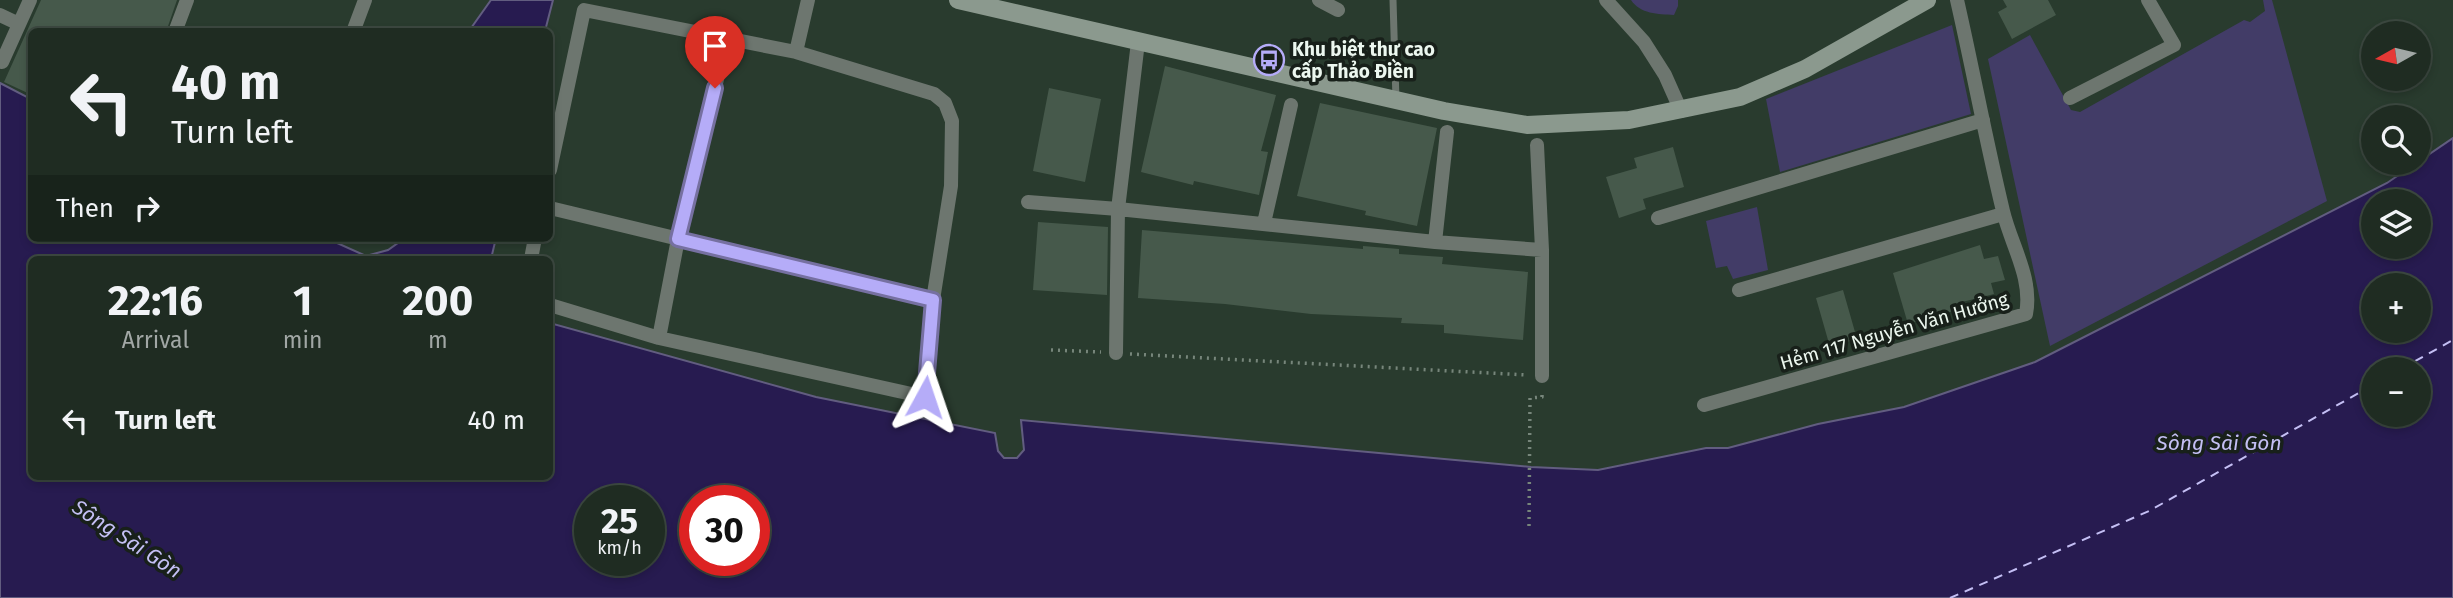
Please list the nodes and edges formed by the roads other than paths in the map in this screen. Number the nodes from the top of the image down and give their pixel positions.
1 (30, 0) edge
2 (187, 0) edge
3 (365, 0) edge
4 (808, 0) edge
5 (958, 0) edge
6 (1319, 0) edge
7 (1392, 0) edge
8 (1606, 0) edge
9 (1957, 0) edge
10 (2148, 0) edge
11 (1917, 3) edge
12 (1338, 10) dead end
13 (0, 15) edge
14 (19, 24) junction
15 (176, 28) edge
16 (354, 28) edge
17 (727, 38) junction
18 (1138, 42) junction
19 (796, 52) junction
20 (2, 62) dead end
21 (2070, 98) dead end
22 (1396, 100) junction
23 (1291, 105) dead end
24 (1681, 111) junction
25 (1983, 120) junction
26 (1447, 132) dead end
27 (1537, 145) dead end
28 (553, 156) edge
29 (1028, 202) dead end
30 (553, 209) edge
31 (1118, 209) junction
32 (2003, 214) junction
33 (1658, 218) dead end
34 (1264, 223) junction
35 (678, 239) junction
36 (1435, 242) junction
37 (1542, 250) junction
38 (1739, 290) dead end
39 (933, 300) junction
40 (553, 305) edge
41 (659, 338) junction
42 (1116, 353) road end
43 (1542, 376) road end
44 (1704, 405) dead end

1 - 14 street
2 - 15 street
3 - 16 street
4 - 19 street
5 - 18 main road
6 - 12 street
7 - 22 lane
8 - 24 street
9 - 25 street, Hẻm 117 Nguyễn Văn Hưởng
10 - 21 street
11 - 24 main road
13 - 14 street
14 - 20 street
17 - 19 street
17 - 28 street
17 - 35 street
18 - 22 main road
18 - 31 street
19 - 39 street
22 - 24 main road
23 - 34 street
25 - 32 street, Hẻm 117 Nguyễn Văn Hưởng
25 - 33 street
26 - 36 street
27 - 37 street
29 - 31 street
30 - 35 street
31 - 34 street
31 - 42 street
32 - 38 street
32 - 44 street, Hẻm 117 Nguyễn Văn Hưởng
34 - 36 street
35 - 39 street
35 - 41 street
36 - 37 street
37 - 43 street
39 - 41 street
40 - 41 street

